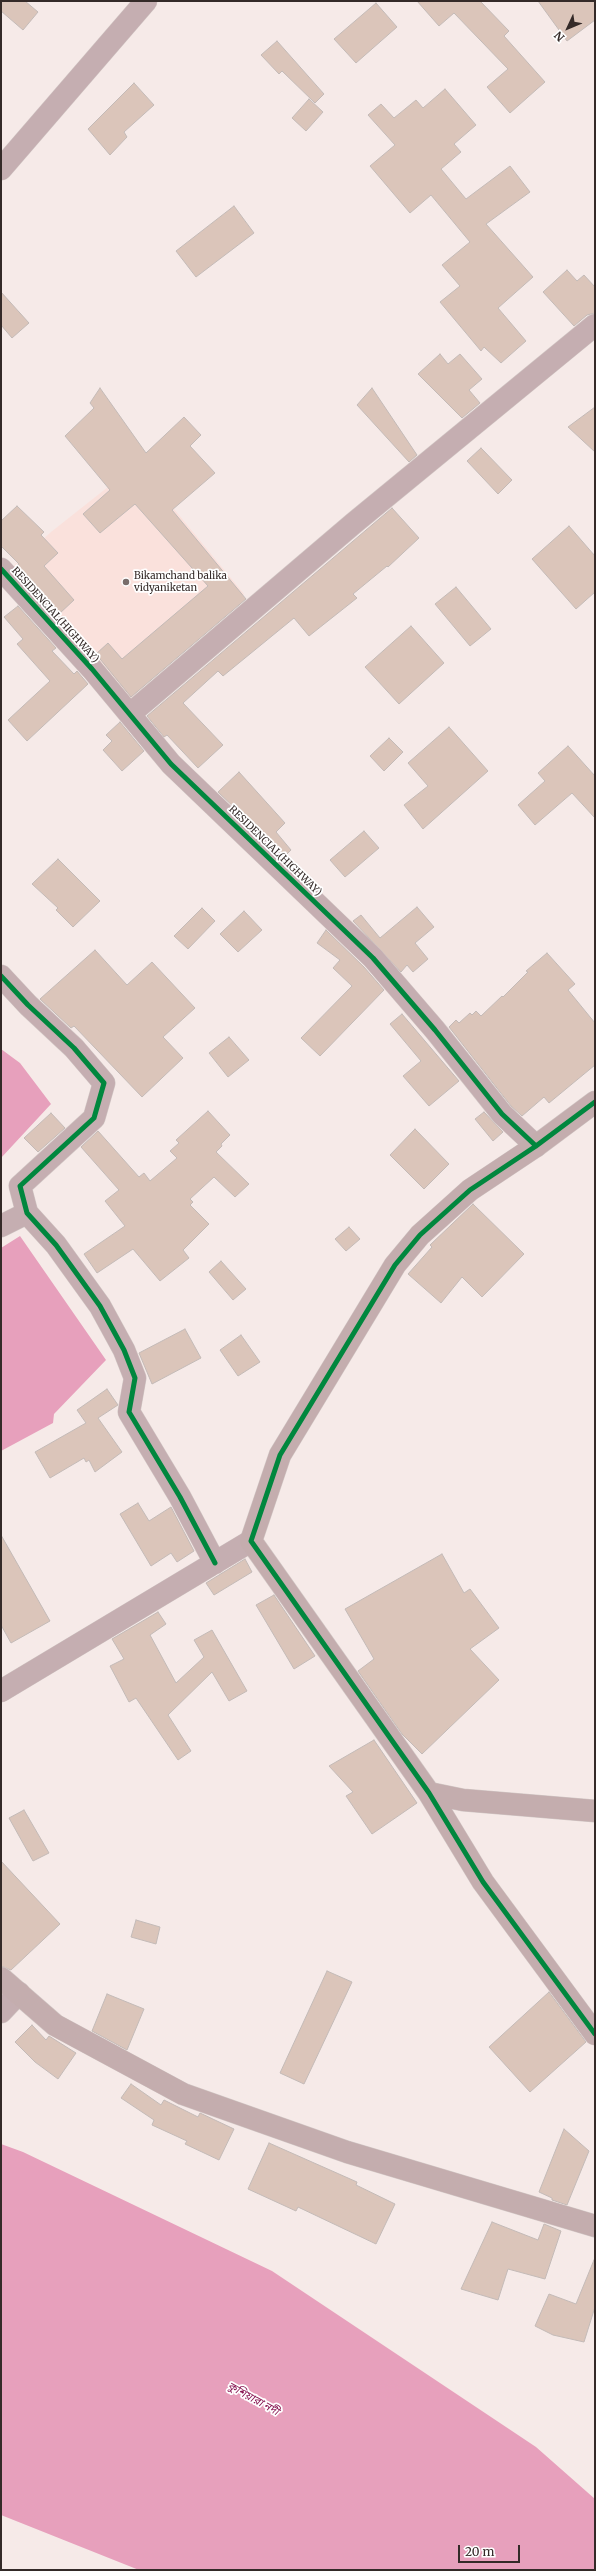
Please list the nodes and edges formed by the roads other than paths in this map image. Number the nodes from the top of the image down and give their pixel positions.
1 (146, 1) edge
2 (1, 169) edge
3 (595, 325) edge
4 (1, 569) edge
5 (130, 714) junction
6 (1, 976) edge
7 (595, 1102) edge
8 (536, 1146) junction
9 (27, 1214) junction
10 (1, 1226) edge
11 (251, 1541) junction
12 (215, 1562) junction
13 (1, 1691) edge
14 (429, 1793) junction
15 (595, 1812) edge
16 (1, 1978) edge
17 (19, 1993) junction
18 (1, 2012) edge
19 (595, 2034) edge
20 (595, 2226) edge

1 - 2 street
3 - 5 street
4 - 5 street, RESIDENCIAL(HIGHWAY)
5 - 8 street, RESIDENCIAL(HIGHWAY)
6 - 9 street
7 - 8 street
8 - 11 street
9 - 10 street
9 - 12 street
11 - 12 street
11 - 14 street
12 - 13 street
14 - 15 street
14 - 19 street
16 - 17 street
17 - 18 street
17 - 20 street

